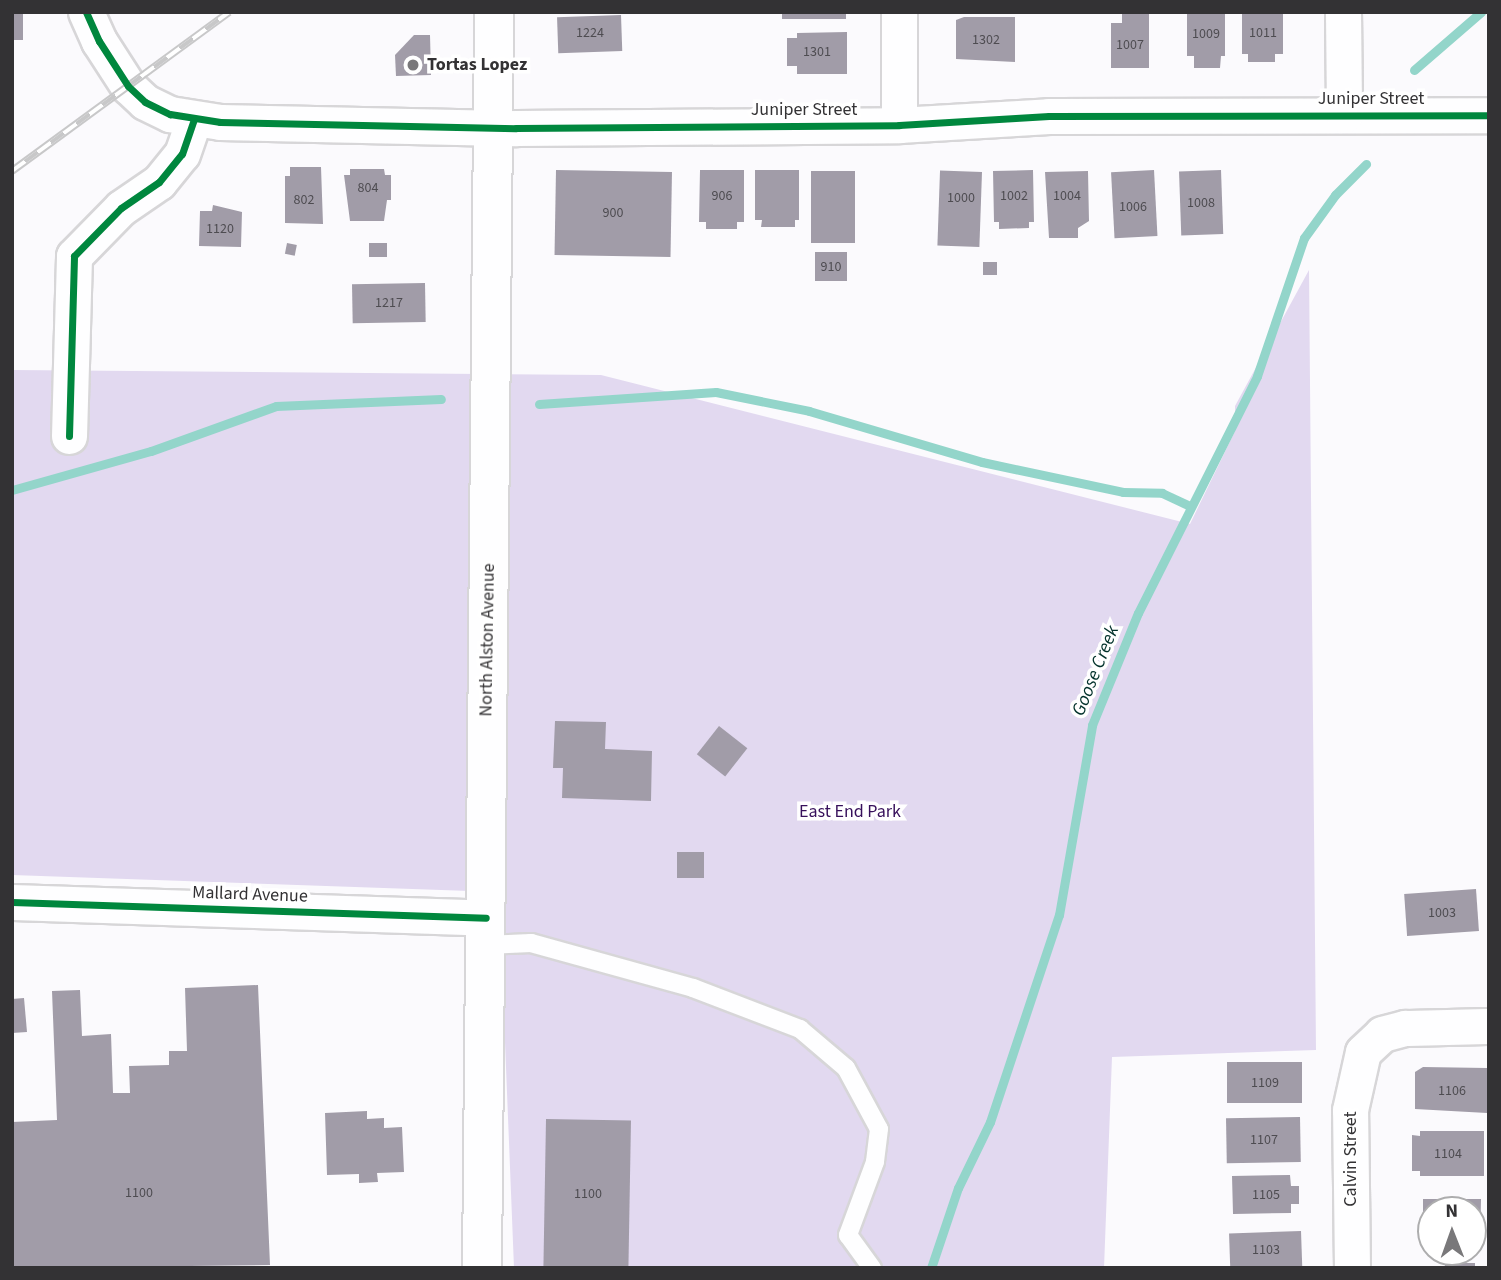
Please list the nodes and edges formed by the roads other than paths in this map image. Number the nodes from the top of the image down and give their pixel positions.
1 (86, 12) edge
2 (494, 12) edge
3 (900, 12) edge
4 (1343, 12) edge
5 (1344, 115) junction
6 (1489, 115) edge
7 (194, 120) junction
8 (899, 125) junction
9 (493, 128) junction
10 (69, 436) dead end
11 (12, 902) edge
12 (486, 932) junction
13 (1489, 1026) edge
14 (482, 1268) edge
15 (872, 1268) edge
16 (1352, 1268) edge

1 - 7 street, Juniper Street
2 - 9 main road, North Alston Avenue
3 - 8 street
4 - 5 street
5 - 6 street, Juniper Street
5 - 8 street, Juniper Street
7 - 9 street, Juniper Street
7 - 10 street
8 - 9 street, Juniper Street
9 - 12 main road, North Alston Avenue
11 - 12 street, Mallard Avenue
12 - 14 main road, North Alston Avenue
12 - 15 lane
13 - 16 street, Calvin Street

